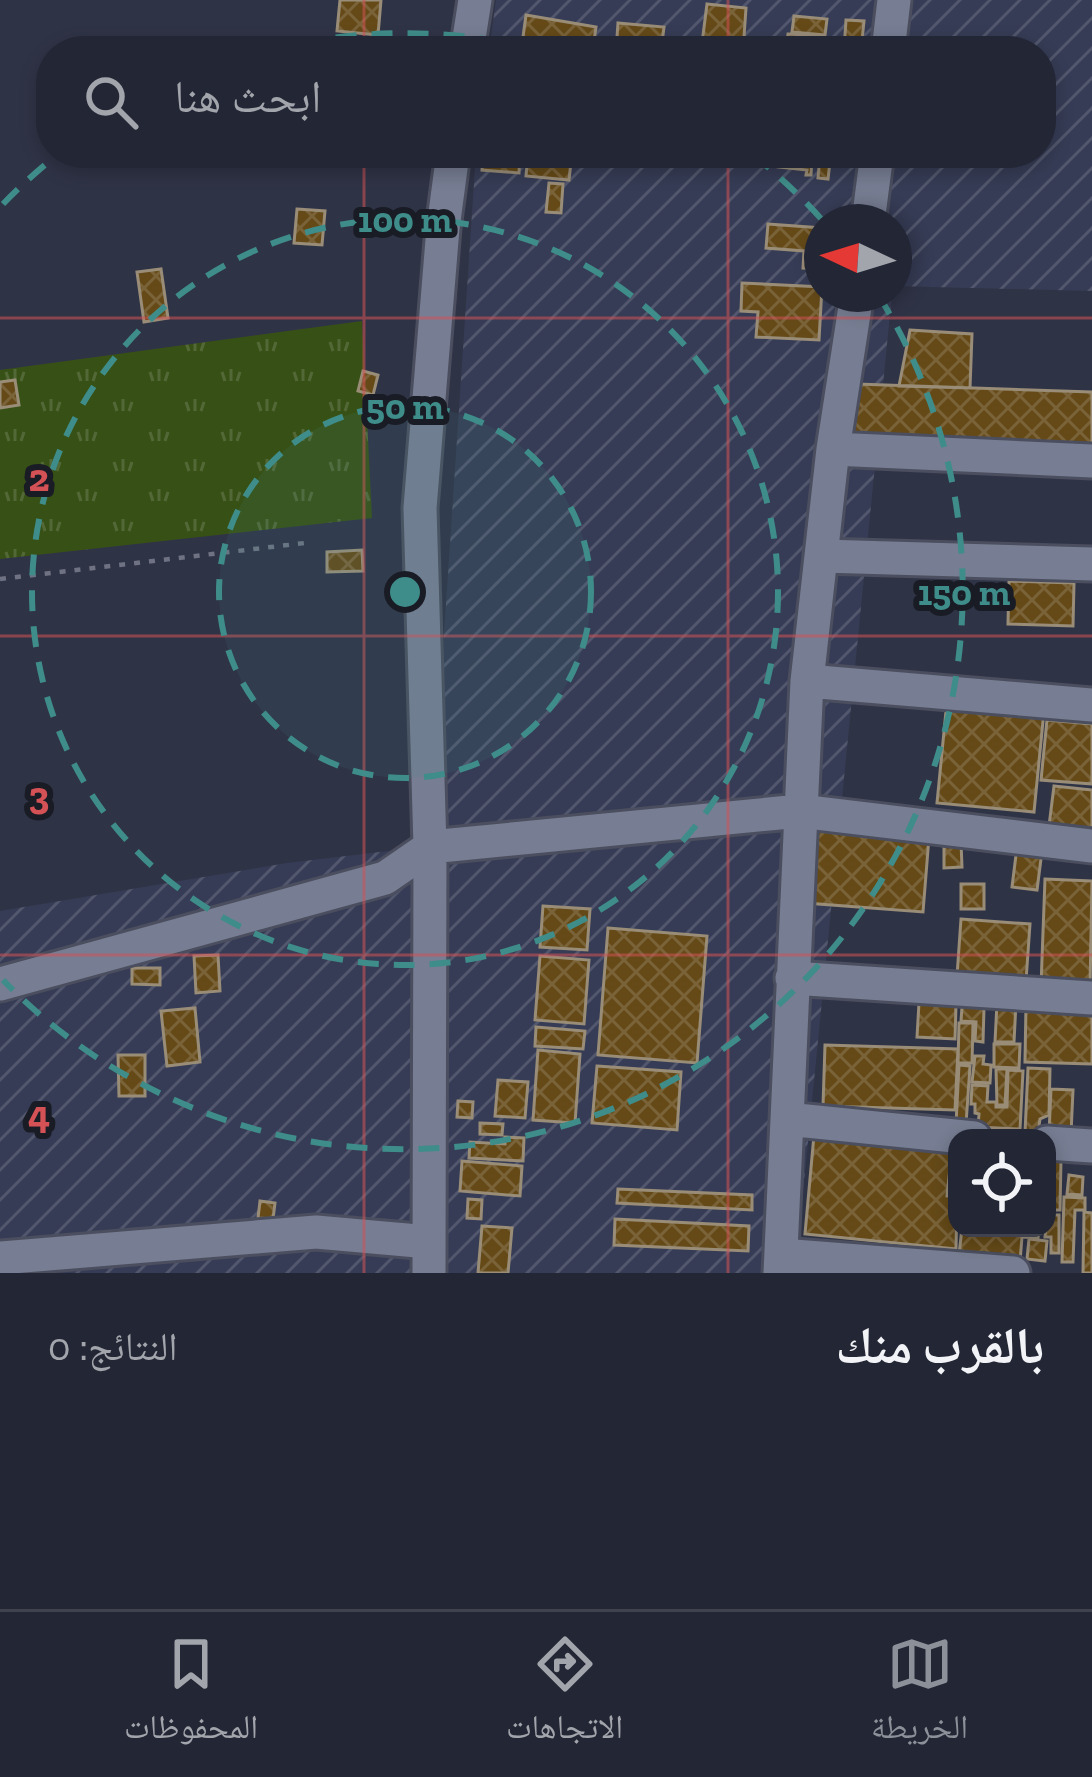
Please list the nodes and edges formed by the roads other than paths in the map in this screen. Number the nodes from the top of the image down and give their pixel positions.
1 (475, 0) edge
2 (894, 0) edge
3 (469, 36) edge
4 (890, 36) edge
5 (451, 168) edge
6 (875, 168) edge
7 (870, 204) edge
8 (854, 312) edge
9 (833, 449) junction
10 (1092, 461) edge
11 (821, 556) junction
12 (1092, 564) edge
13 (807, 681) junction
14 (1092, 705) edge
15 (800, 812) junction
16 (1092, 846) edge
17 (430, 847) junction
18 (793, 978) junction
19 (0, 984) edge
20 (1092, 998) edge
21 (787, 1119) junction
22 (948, 1135) edge
23 (1056, 1144) edge
24 (1092, 1146) edge
25 (429, 1257) edge
26 (0, 1258) edge
27 (781, 1264) edge
28 (1013, 1273) edge

1 - 3 street
2 - 4 street
5 - 17 street
6 - 7 street
8 - 9 street
9 - 10 street
9 - 11 street
11 - 12 street
11 - 13 street
13 - 14 street
13 - 15 street
15 - 16 street
15 - 17 street
15 - 18 street
17 - 19 street
17 - 25 street
18 - 20 street
18 - 21 street
21 - 22 street
21 - 27 street
23 - 24 street
25 - 26 street
27 - 28 street

